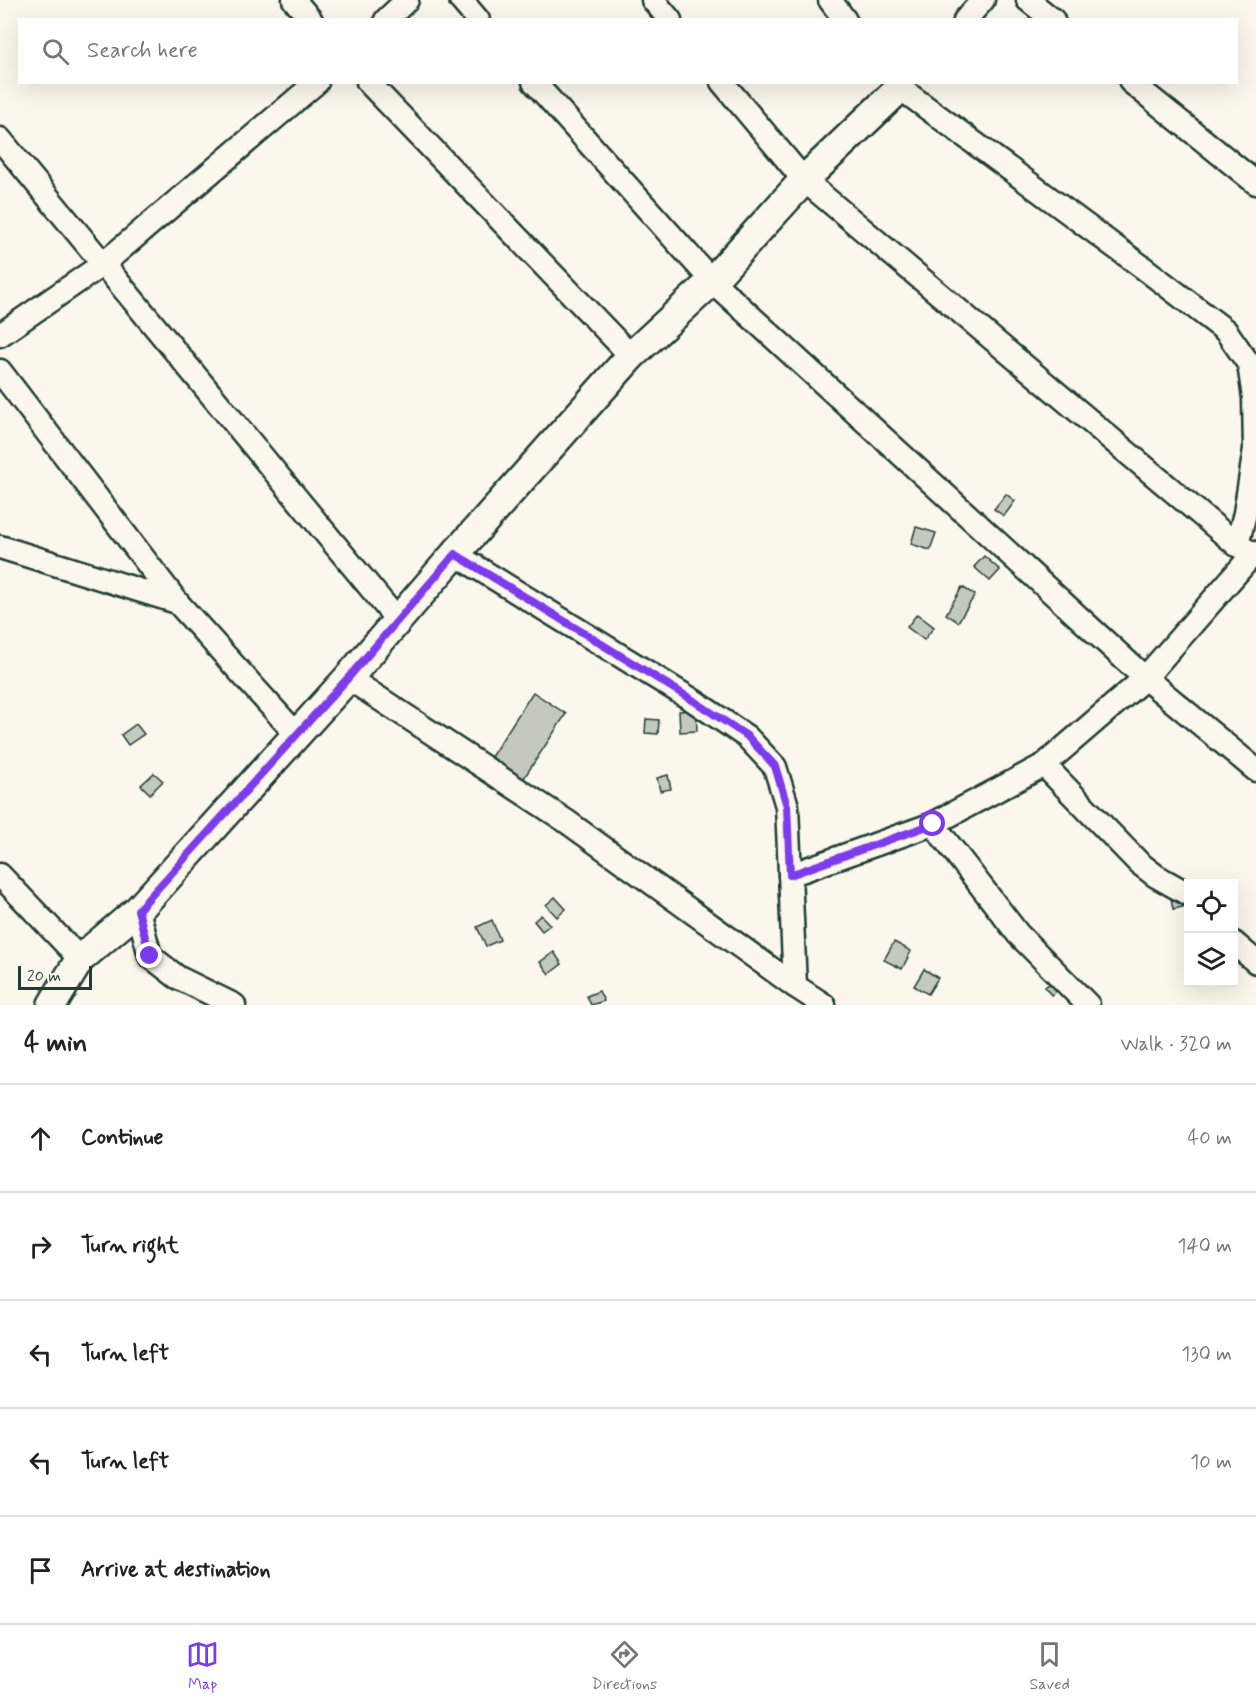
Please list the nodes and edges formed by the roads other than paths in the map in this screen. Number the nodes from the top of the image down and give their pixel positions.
1 (294, 0) edge
2 (407, 0) edge
3 (461, 0) edge
4 (653, 0) edge
5 (830, 0) edge
6 (983, 0) edge
7 (1028, 0) edge
8 (309, 18) edge
9 (388, 18) edge
10 (476, 18) edge
11 (668, 18) edge
12 (844, 18) edge
13 (967, 18) edge
14 (1050, 18) edge
15 (315, 84) edge
16 (370, 84) edge
17 (536, 84) edge
18 (724, 84) edge
19 (900, 84) edge
20 (1133, 84) edge
21 (0, 139) edge
22 (804, 180) junction
23 (1256, 183) edge
24 (103, 264) junction
25 (712, 281) junction
26 (0, 335) edge
27 (630, 356) junction
28 (0, 371) edge
29 (0, 547) edge
30 (1249, 551) edge
31 (455, 554) junction
32 (177, 602) junction
33 (398, 621) junction
34 (348, 678) junction
35 (1145, 678) junction
36 (297, 735) junction
37 (1044, 765) junction
38 (1256, 770) edge
39 (933, 824) junction
40 (0, 875) edge
41 (790, 875) junction
42 (1184, 892) edge
43 (138, 910) junction
44 (1238, 947) edge
45 (80, 959) junction
46 (1256, 962) edge
47 (795, 986) junction
48 (52, 1005) edge
49 (234, 1005) edge
50 (824, 1005) edge
51 (1089, 1005) edge

1 - 8 street
2 - 9 street
3 - 10 street
4 - 11 street
5 - 12 street
6 - 13 street
7 - 14 street
15 - 24 street
16 - 27 street
17 - 25 street
18 - 22 street
19 - 22 street
19 - 30 street
20 - 23 street
21 - 24 street
22 - 25 street
22 - 30 street
24 - 26 street
24 - 33 street
25 - 27 street
25 - 35 street
27 - 31 street
28 - 32 street
29 - 32 street
30 - 35 street
31 - 33 street
31 - 41 street
32 - 36 street
33 - 34 street
34 - 36 street
34 - 47 street
35 - 37 street
35 - 38 street
36 - 43 street
37 - 39 street
37 - 42 street
39 - 41 street
39 - 51 street
40 - 45 street
41 - 47 street
43 - 45 street
43 - 49 street
44 - 46 street
45 - 48 street
47 - 50 street

